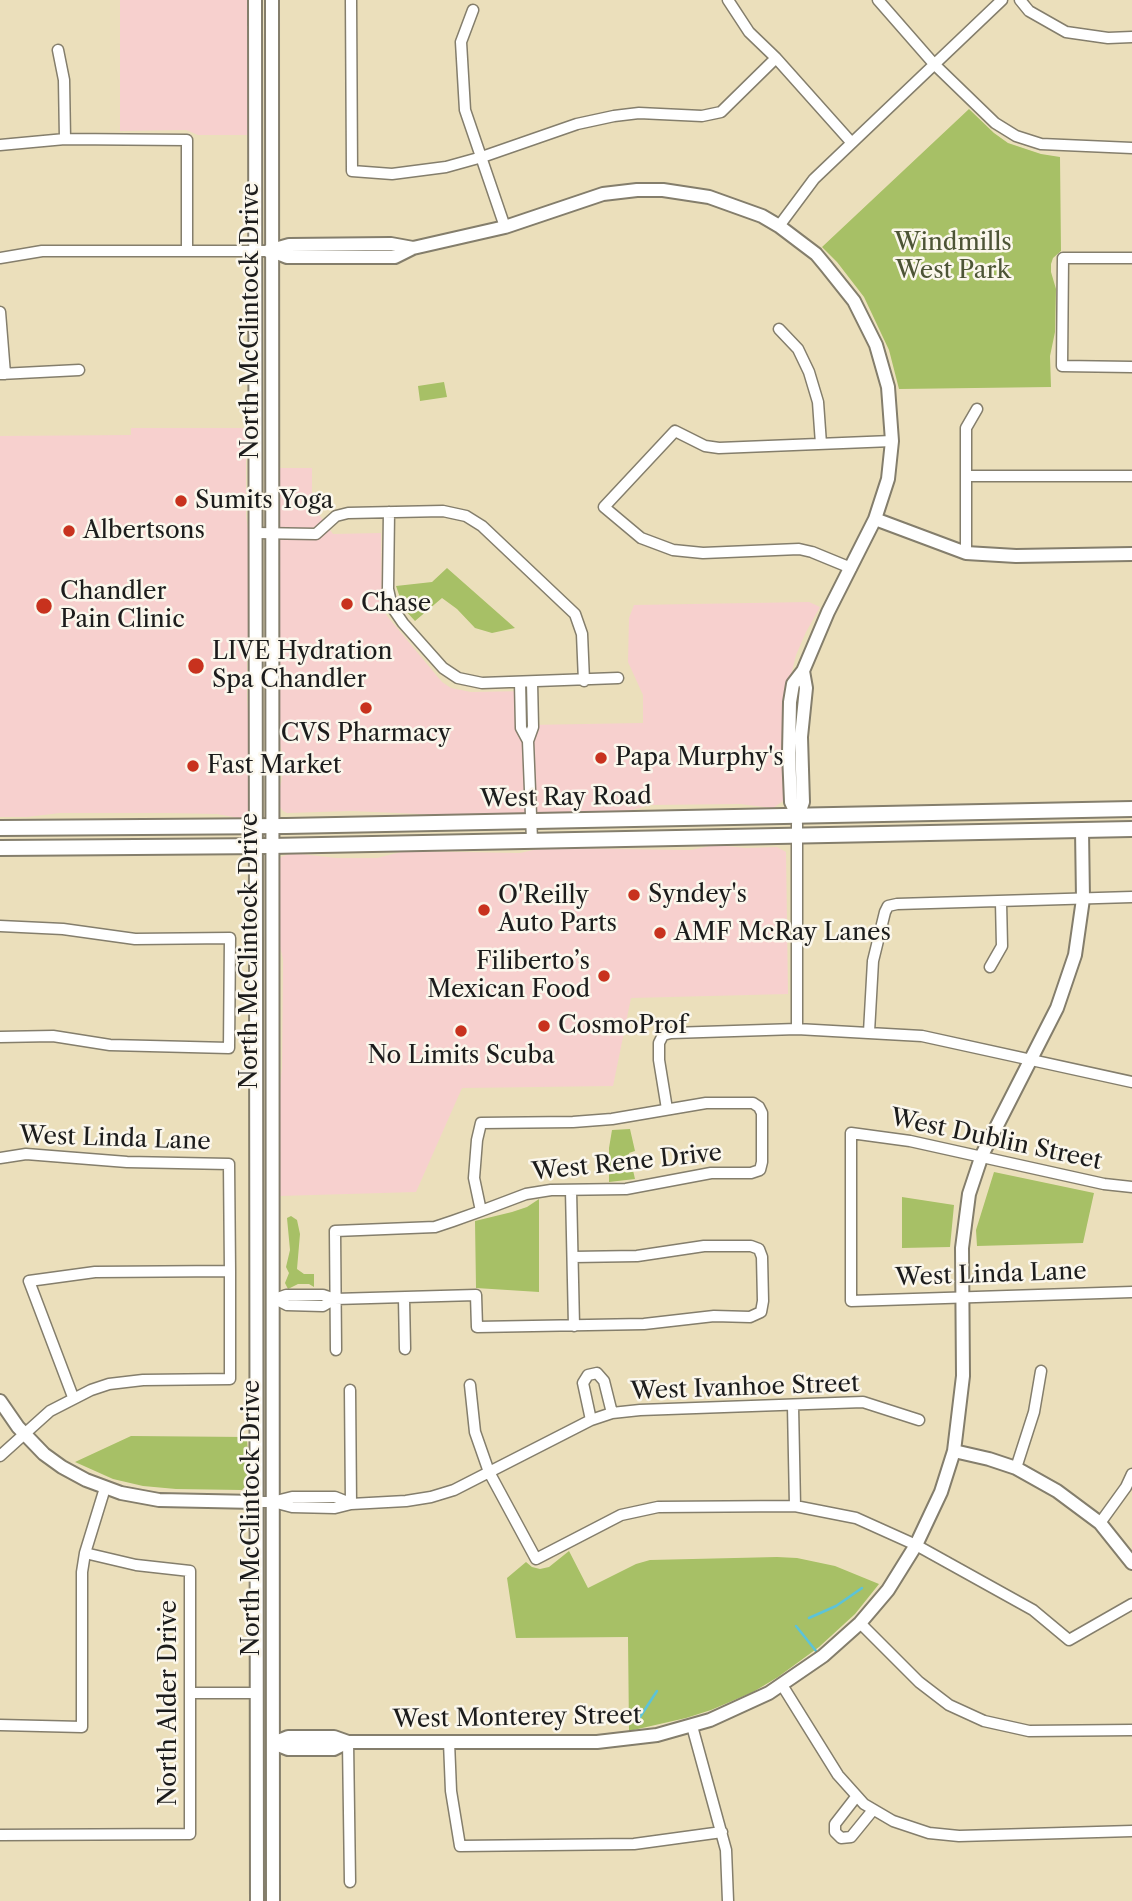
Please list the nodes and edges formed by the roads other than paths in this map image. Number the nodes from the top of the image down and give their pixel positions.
1 (256, 0) edge
2 (272, 0) edge
3 (351, 0) edge
4 (727, 0) edge
5 (878, 0) edge
6 (1002, 0) edge
7 (1020, 0) edge
8 (472, 10) dead end
9 (1132, 37) edge
10 (58, 50) dead end
11 (776, 58) junction
12 (933, 64) junction
13 (65, 139) junction
14 (851, 142) junction
15 (0, 145) edge
16 (1132, 148) edge
17 (482, 157) junction
18 (779, 226) junction
19 (505, 227) junction
20 (187, 251) junction
21 (264, 252) junction
22 (0, 258) edge
23 (1132, 258) edge
24 (0, 312) edge
25 (779, 329) dead end
26 (1132, 367) edge
27 (79, 370) dead end
28 (2, 374) edge
29 (977, 409) dead end
30 (892, 441) junction
31 (821, 444) junction
32 (967, 476) junction
33 (1132, 476) edge
34 (389, 512) junction
35 (875, 519) junction
36 (257, 533) junction
37 (272, 533) junction
38 (966, 553) junction
39 (1132, 554) edge
40 (851, 568) junction
41 (618, 678) dead end
42 (584, 681) junction
43 (520, 682) junction
44 (532, 682) junction
45 (528, 741) junction
46 (1132, 809) edge
47 (531, 821) junction
48 (797, 825) junction
49 (263, 826) junction
50 (0, 828) edge
51 (44, 828) junction
52 (1132, 829) edge
53 (1082, 830) junction
54 (0, 838) edge
55 (532, 841) junction
56 (264, 846) junction
57 (0, 848) edge
58 (1132, 897) edge
59 (1083, 899) junction
60 (1001, 902) junction
61 (0, 926) edge
62 (990, 967) dead end
63 (797, 1029) junction
64 (869, 1032) junction
65 (0, 1037) edge
66 (1029, 1061) junction
67 (1132, 1082) edge
68 (667, 1109) junction
69 (982, 1155) junction
70 (0, 1158) edge
71 (1132, 1187) edge
72 (571, 1190) junction
73 (481, 1211) junction
74 (573, 1257) junction
75 (230, 1271) junction
76 (1132, 1292) edge
77 (962, 1297) junction
78 (404, 1298) junction
79 (335, 1299) junction
80 (275, 1300) junction
81 (850, 1301) joint
82 (574, 1326) junction
83 (405, 1349) dead end
84 (336, 1350) dead end
85 (1041, 1371) dead end
86 (470, 1385) dead end
87 (350, 1390) dead end
88 (73, 1398) junction
89 (0, 1401) edge
90 (793, 1405) junction
91 (612, 1413) junction
92 (591, 1420) junction
93 (919, 1420) dead end
94 (24, 1434) junction
95 (954, 1451) junction
96 (0, 1457) edge
97 (1016, 1468) junction
98 (489, 1472) junction
99 (1132, 1474) edge
100 (105, 1488) junction
101 (256, 1502) junction
102 (273, 1502) junction
103 (351, 1504) junction
104 (795, 1506) junction
105 (1100, 1523) junction
106 (916, 1545) junction
107 (85, 1553) junction
108 (1132, 1563) edge
109 (1132, 1604) edge
110 (860, 1623) junction
111 (782, 1685) junction
112 (190, 1693) junction
113 (257, 1693) junction
114 (0, 1725) edge
115 (692, 1727) junction
116 (1132, 1730) edge
117 (273, 1742) junction
118 (348, 1742) junction
119 (449, 1742) junction
120 (856, 1797) junction
121 (873, 1810) junction
122 (1132, 1831) edge
123 (722, 1832) junction
124 (0, 1835) edge
125 (350, 1882) dead end
126 (257, 1901) edge
127 (273, 1901) edge
128 (728, 1901) edge

1 - 21 main road, North McClintock Drive
2 - 21 main road, North McClintock Drive
3 - 17 street
4 - 11 street
5 - 12 street
6 - 12 street
7 - 9 street
8 - 17 street
10 - 13 street
11 - 14 street
11 - 17 street
12 - 14 street
12 - 16 street
13 - 15 street
13 - 20 street
14 - 18 street
17 - 19 street
18 - 19 main road
18 - 30 main road
19 - 21 main road
20 - 21 street
20 - 22 street
21 - 36 main road, North McClintock Drive
21 - 37 main road, North McClintock Drive
23 - 26 street
24 - 28 street
25 - 31 street
27 - 28 street
29 - 32 street
30 - 31 street
30 - 35 main road
31 - 40 street
32 - 33 street
32 - 38 street
34 - 37 street
34 - 42 street
34 - 43 street
35 - 38 main road
35 - 40 main road
36 - 37 street
36 - 49 main road, North McClintock Drive
37 - 49 main road, North McClintock Drive
38 - 39 main road
40 - 48 main road
41 - 42 street
42 - 44 street
43 - 44 street
43 - 45 street
44 - 45 street
45 - 47 street
46 - 48 main road, West Ray Road
47 - 48 main road, West Ray Road
47 - 49 main road, West Ray Road
47 - 55 street
48 - 53 main road, West Ray Road
48 - 55 main road, West Ray Road
48 - 63 street
49 - 51 main road, West Ray Road
49 - 56 main road, North McClintock Drive
50 - 51 main road, West Ray Road
51 - 54 main road
52 - 53 main road, West Ray Road
53 - 59 main road, West Monterey Street
55 - 56 main road, West Ray Road
56 - 57 main road, West Ray Road
56 - 80 main road, North McClintock Drive
56 - 101 main road, North McClintock Drive
58 - 59 street
59 - 60 street
59 - 66 main road, West Monterey Street
60 - 62 street
60 - 64 street
61 - 65 street
63 - 64 street
63 - 68 street
64 - 66 street
66 - 67 street
66 - 69 main road, West Monterey Street
68 - 72 street, West Rene Drive
68 - 73 street
69 - 71 street, West Dublin Street
69 - 77 main road, West Monterey Street
69 - 81 street, West Dublin Street
70 - 75 street, West Linda Lane
72 - 73 street, West Rene Drive
72 - 74 street
73 - 79 street, West Rene Drive
74 - 82 street
74 - 82 street
75 - 88 street
75 - 88 street
76 - 77 street, West Linda Lane
77 - 81 street, West Linda Lane
77 - 95 main road, West Monterey Street
78 - 79 street
78 - 82 street
78 - 83 street
79 - 80 street
79 - 84 street
80 - 102 main road, North McClintock Drive
85 - 97 street
86 - 98 street
87 - 103 street
88 - 94 street
89 - 94 main road
90 - 91 street, West Ivanhoe Street
90 - 93 street, West Ivanhoe Street
90 - 104 street
91 - 92 street, West Ivanhoe Street
91 - 92 street, West Ivanhoe Street
92 - 98 street, West Ivanhoe Street
94 - 96 street
94 - 100 main road
95 - 97 main road
95 - 106 main road, West Monterey Street
97 - 105 main road
98 - 103 street, West Ivanhoe Street
98 - 104 street
99 - 105 street
100 - 101 main road
100 - 107 street
101 - 102 street, West Ivanhoe Street
101 - 113 main road, North McClintock Drive
102 - 103 street, West Ivanhoe Street
102 - 117 main road, North McClintock Drive
104 - 106 street
105 - 108 main road
106 - 109 street
106 - 110 main road, West Monterey Street
107 - 112 street, North Alder Drive
107 - 114 street
110 - 111 main road, West Monterey Street
110 - 116 street
111 - 115 main road, West Monterey Street
111 - 120 street
112 - 113 street
112 - 124 street, North Alder Drive
113 - 126 main road, North McClintock Drive
115 - 119 main road, West Monterey Street
115 - 123 street
117 - 118 main road, West Monterey Street
117 - 127 main road, North McClintock Drive
118 - 119 main road, West Monterey Street
118 - 125 street
119 - 123 street
120 - 121 street
120 - 121 street
121 - 122 street
123 - 128 street

